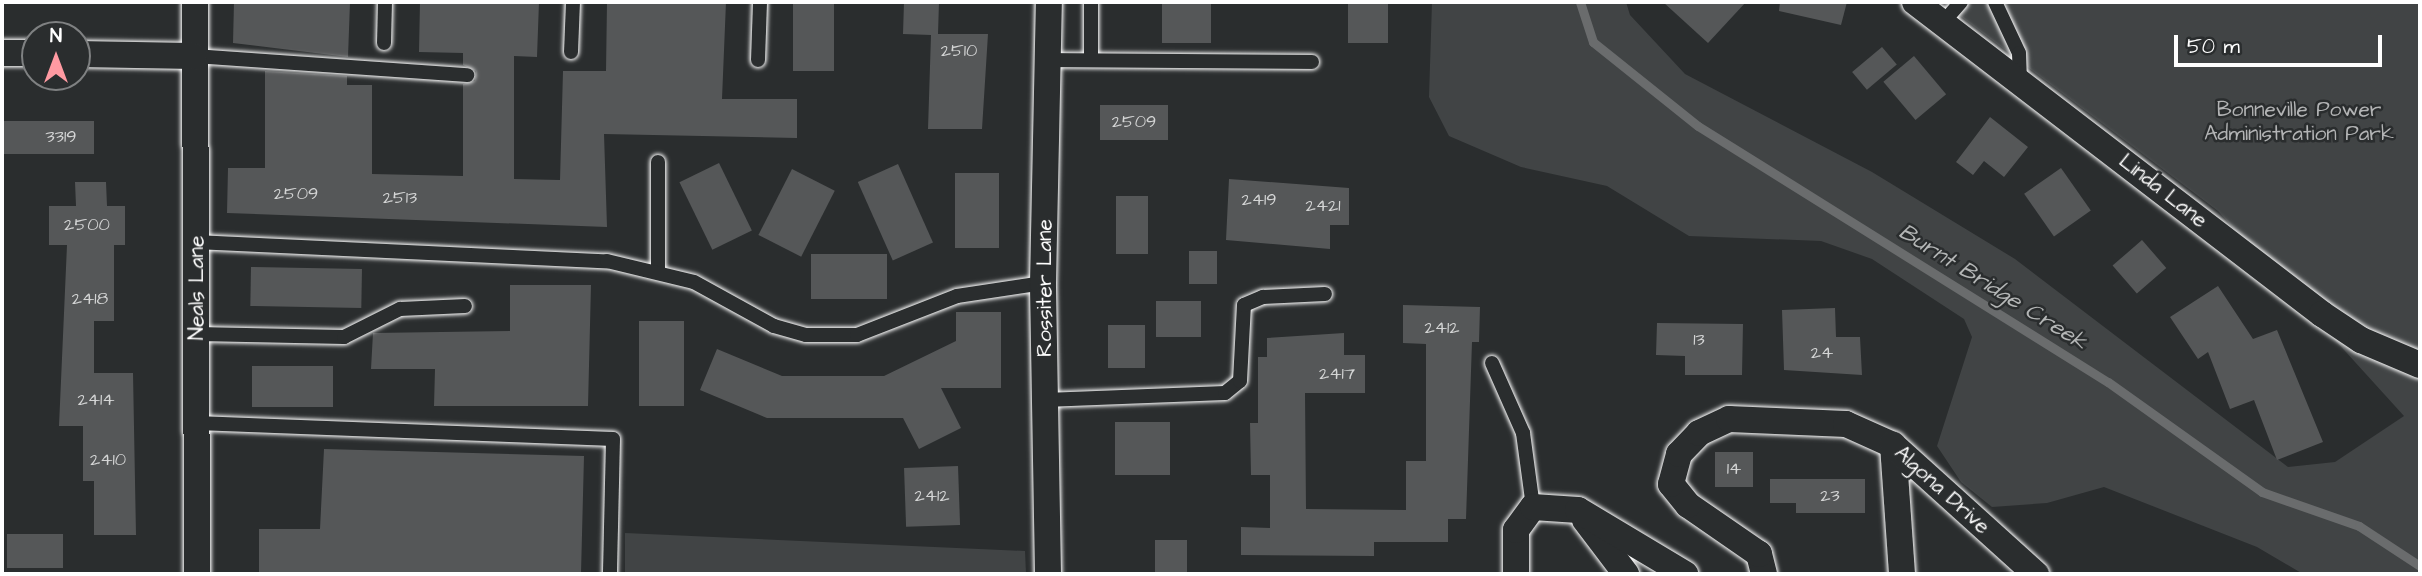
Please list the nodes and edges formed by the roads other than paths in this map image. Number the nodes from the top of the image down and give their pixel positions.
1 (195, 2) edge
2 (385, 2) edge
3 (573, 2) edge
4 (760, 2) edge
5 (1049, 2) edge
6 (1091, 2) edge
7 (1915, 2) edge
8 (1961, 2) edge
9 (1996, 2) edge
10 (1940, 26) junction
11 (384, 43) dead end
12 (571, 52) dead end
13 (2, 53) edge
14 (21, 54) edge
15 (91, 54) edge
16 (194, 55) junction
17 (1091, 59) junction
18 (758, 60) dead end
19 (1048, 60) junction
20 (1312, 62) dead end
21 (467, 75) dead end
22 (2020, 82) junction
23 (658, 162) dead end
24 (197, 242) junction
25 (658, 269) junction
26 (1043, 283) junction
27 (1325, 293) dead end
28 (466, 306) dead end
29 (197, 334) junction
30 (1492, 363) dead end
31 (2420, 365) edge
32 (1045, 400) junction
33 (197, 423) junction
34 (1893, 445) junction
35 (1533, 507) junction
36 (1578, 510) junction
37 (197, 574) edge
38 (610, 574) edge
39 (1048, 574) edge
40 (1516, 574) edge
41 (1626, 574) edge
42 (1685, 574) edge
43 (1764, 574) edge
44 (1902, 574) edge
45 (2036, 574) edge

1 - 16 street, Neals Lane
2 - 11 lane
3 - 12 lane
4 - 18 lane
5 - 19 street, Rossiter Lane
6 - 17 lane
7 - 10 street, Linda Lane
8 - 10 lane
9 - 22 lane
10 - 22 street, Linda Lane
13 - 14 street
15 - 16 street
16 - 21 lane
16 - 24 street, Neals Lane
17 - 19 lane
17 - 20 lane
19 - 26 street, Rossiter Lane
22 - 31 street, Linda Lane
23 - 25 lane
24 - 25 lane
24 - 29 street, Neals Lane
25 - 26 lane
26 - 32 street, Rossiter Lane
27 - 32 lane
28 - 29 lane
29 - 33 street, Neals Lane
30 - 35 lane
32 - 39 street, Rossiter Lane
33 - 37 street, Neals Lane
33 - 38 lane
34 - 43 street, Algona Drive
34 - 44 street
34 - 45 street, Algona Drive
35 - 36 street
35 - 40 street
36 - 41 street
36 - 42 street

